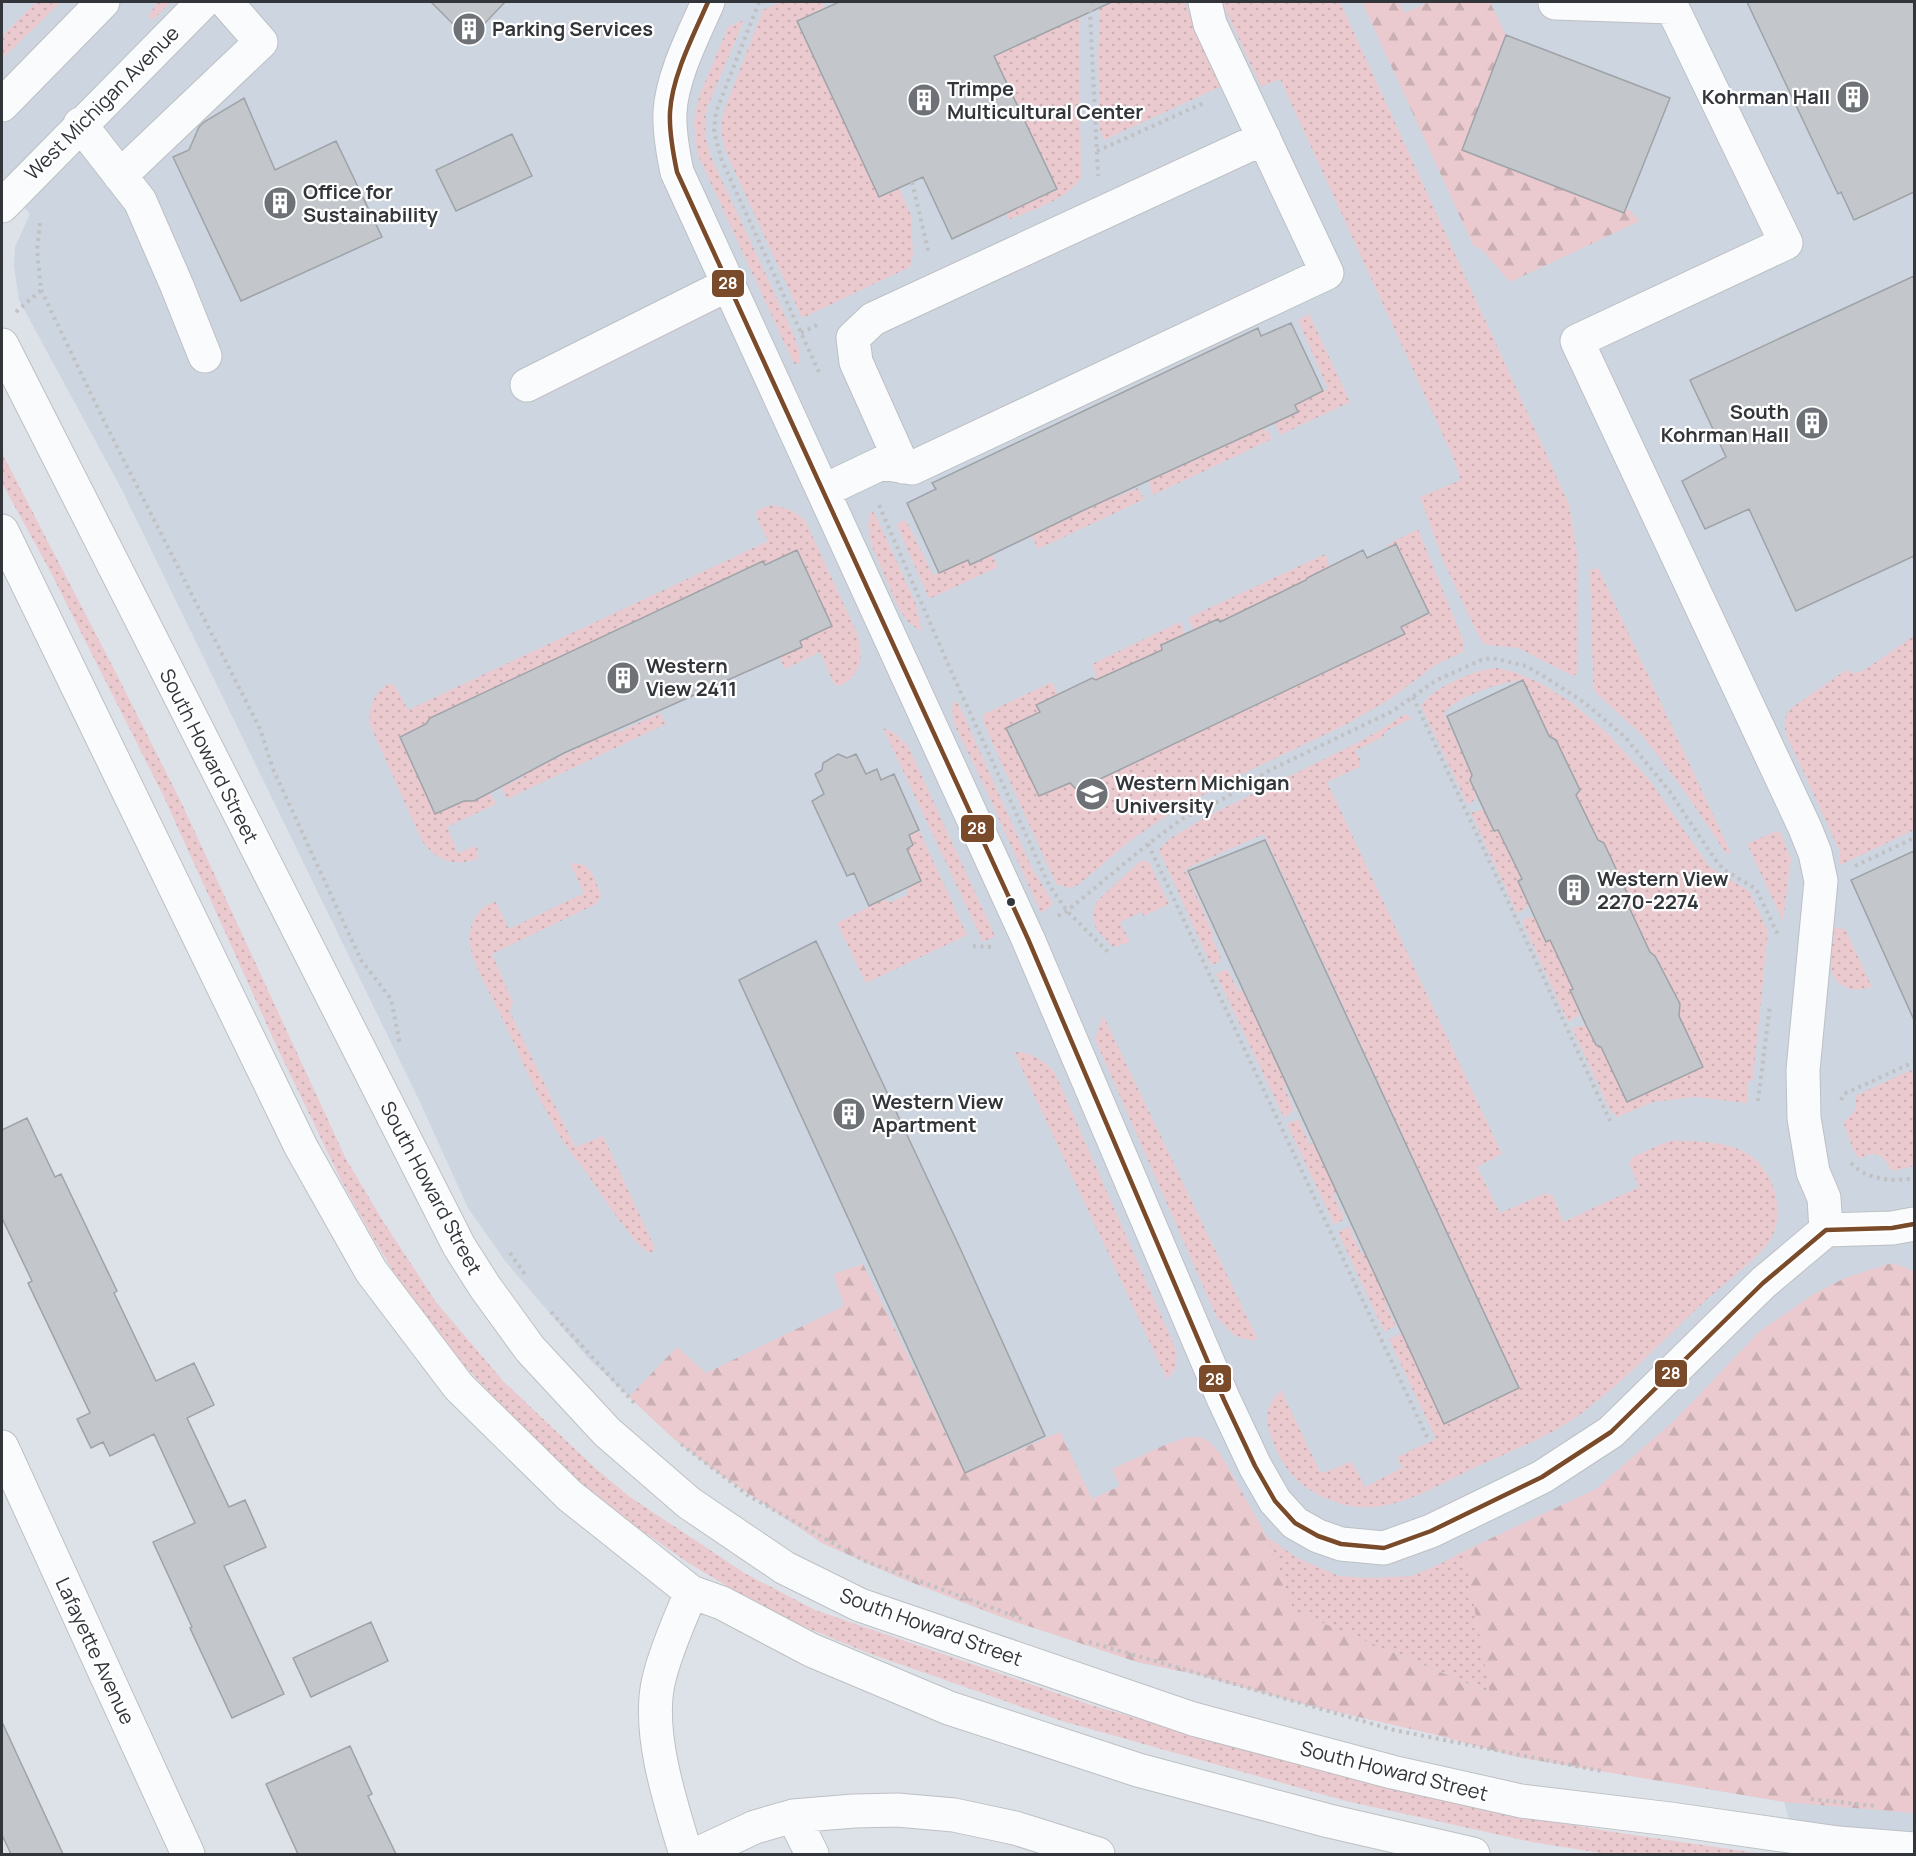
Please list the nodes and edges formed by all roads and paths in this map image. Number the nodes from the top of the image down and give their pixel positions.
1 (103, 2) edge
2 (203, 2) edge
3 (226, 2) edge
4 (708, 2) edge
5 (759, 2) edge
6 (1092, 2) edge
7 (1205, 2) edge
8 (1555, 3) dead end
9 (1212, 99) dead end
10 (2, 105) edge
11 (80, 124) junction
12 (1264, 138) junction
13 (1097, 151) junction
14 (120, 176) junction
15 (1098, 181) dead end
16 (912, 182) dead end
17 (2, 206) edge
18 (40, 223) dead end
19 (930, 259) dead end
20 (729, 284) junction
21 (41, 290) junction
22 (821, 323) dead end
23 (5, 332) edge
24 (801, 333) junction
25 (205, 356) dead end
26 (820, 375) dead end
27 (527, 385) dead end
28 (903, 467) junction
29 (864, 471) junction
30 (823, 491) junction
31 (2, 531) edge
32 (1413, 697) junction
33 (1914, 838) edge
34 (1148, 844) junction
35 (1821, 881) junction
36 (1068, 911) junction
37 (1028, 939) junction
38 (973, 946) dead end
39 (1777, 946) dead end
40 (1109, 953) dead end
41 (1771, 994) dead end
42 (401, 1046) dead end
43 (1914, 1062) edge
44 (1758, 1101) dead end
45 (1837, 1106) dead end
46 (1610, 1121) dead end
47 (1845, 1154) dead end
48 (1914, 1178) edge
49 (1914, 1224) edge
50 (1826, 1230) junction
51 (506, 1246) dead end
52 (532, 1285) dead end
53 (545, 1305) dead end
54 (643, 1412) dead end
55 (1428, 1439) dead end
56 (677, 1441) dead end
57 (2, 1447) edge
58 (691, 1592) junction
59 (1034, 1623) dead end
60 (1079, 1639) dead end
61 (1603, 1771) dead end
62 (1811, 1799) dead end
63 (1880, 1807) dead end
64 (793, 1816) junction
65 (1017, 1841) edge
66 (1914, 1849) edge
67 (188, 1854) edge
68 (686, 1854) edge
69 (697, 1854) edge
70 (812, 1854) edge
71 (1098, 1854) edge
72 (1473, 1854) edge

1 - 10 street
2 - 11 street, West Michigan Avenue
3 - 14 street
4 - 20 street
5 - 24 path
6 - 13 path
7 - 12 street
8 - 35 street
9 - 13 path
11 - 14 street
11 - 17 street, West Michigan Avenue
12 - 28 street
12 - 28 street
13 - 15 path
14 - 25 street
16 - 19 path
18 - 21 path
20 - 27 street
20 - 30 street
21 - 23 path
21 - 42 path
22 - 24 path
23 - 66 street, South Howard Street
24 - 26 path
28 - 29 street
29 - 30 street
29 - 36 path
30 - 37 street
31 - 58 street
32 - 34 path
32 - 39 path
32 - 46 path
33 - 35 path
34 - 36 path
34 - 55 path
35 - 50 street
36 - 37 path
36 - 40 path
37 - 38 path
37 - 50 street
41 - 44 path
43 - 45 path
47 - 48 path
49 - 50 street
51 - 52 path
53 - 54 path
56 - 59 path
57 - 67 street, Lafayette Avenue
58 - 68 street
58 - 72 street
60 - 61 path
62 - 63 path
64 - 65 street
64 - 69 street
64 - 70 street
65 - 71 street

